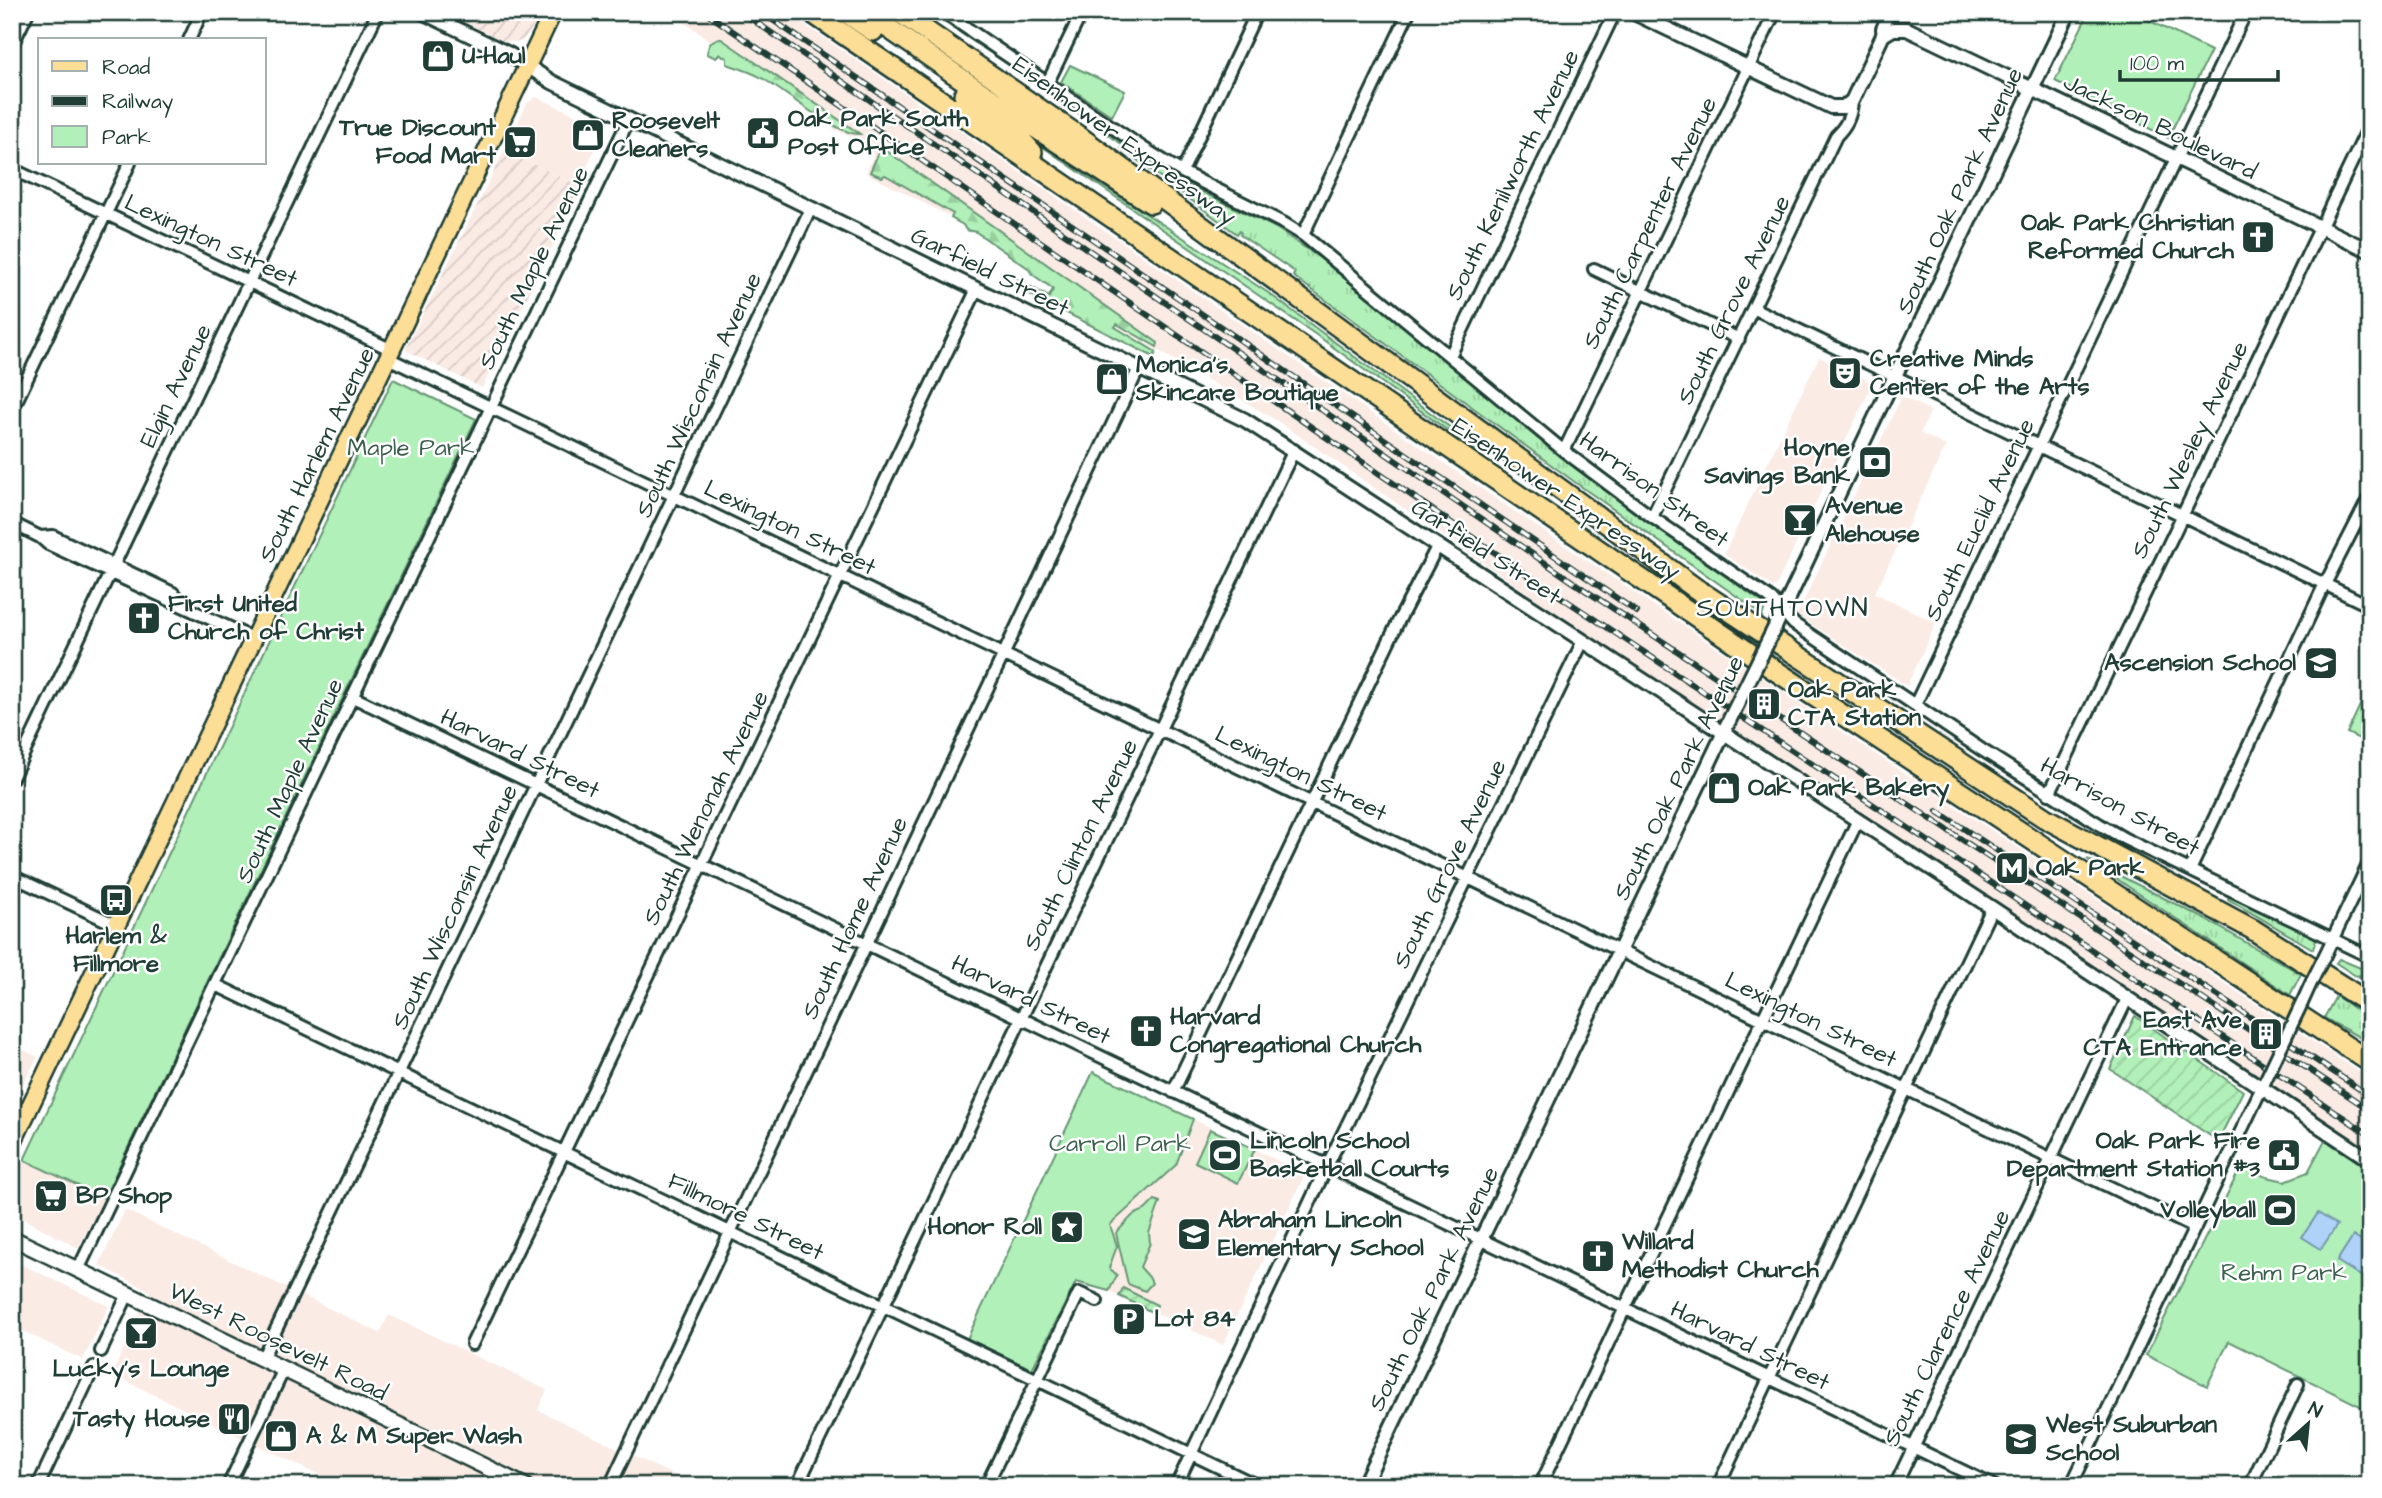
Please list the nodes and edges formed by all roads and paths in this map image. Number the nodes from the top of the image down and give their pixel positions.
1 (27, 12) edge
2 (202, 12) edge
3 (378, 12) edge
4 (422, 12) edge
5 (553, 12) edge
6 (811, 12) edge
7 (845, 12) edge
8 (865, 12) edge
9 (898, 12) edge
10 (943, 12) edge
11 (1082, 12) edge
12 (1258, 12) edge
13 (1409, 12) edge
14 (1615, 12) edge
15 (1632, 12) edge
16 (1775, 12) edge
17 (1889, 12) edge
18 (2069, 12) edge
19 (2246, 12) edge
20 (1888, 32) junction
21 (190, 38) edge
22 (12, 43) edge
23 (527, 67) junction
24 (1748, 68) junction
25 (1048, 82) junction
26 (2032, 89) junction
27 (1848, 104) junction
28 (629, 119) junction
29 (2370, 124) edge
30 (2176, 158) junction
31 (130, 164) edge
32 (12, 169) edge
33 (1182, 172) junction
34 (1057, 181) junction
35 (811, 208) junction
36 (106, 214) junction
37 (1203, 227) junction
38 (2320, 228) junction
39 (1303, 235) junction
40 (2370, 251) edge
41 (1594, 268) dead end
42 (249, 282) junction
43 (978, 289) junction
44 (1641, 291) junction
45 (1754, 309) junction
46 (1739, 339) junction
47 (390, 354) junction
48 (1450, 355) junction
49 (1139, 368) junction
50 (1895, 377) junction
51 (490, 407) junction
52 (12, 410) edge
53 (2039, 446) junction
54 (1294, 450) junction
55 (1564, 451) junction
56 (674, 496) junction
57 (2370, 496) edge
58 (2182, 516) junction
59 (1652, 517) junction
60 (12, 523) edge
61 (1438, 545) junction
62 (112, 569) junction
63 (840, 576) junction
64 (2326, 585) junction
65 (2370, 606) edge
66 (1783, 611) junction
67 (254, 639) junction
68 (1583, 641) junction
69 (1003, 654) junction
70 (353, 697) junction
71 (1915, 705) junction
72 (1160, 730) junction
73 (1725, 731) junction
74 (12, 778) edge
75 (536, 785) junction
76 (2049, 794) junction
77 (1311, 802) junction
78 (1857, 822) junction
79 (2370, 861) edge
80 (702, 865) junction
81 (2190, 870) junction
82 (12, 876) edge
83 (1467, 878) junction
84 (1992, 908) junction
85 (118, 926) junction
86 (2333, 939) junction
87 (866, 944) junction
88 (1619, 951) junction
89 (2370, 957) edge
90 (216, 985) junction
91 (2127, 999) junction
92 (2370, 1004) edge
93 (1021, 1019) junction
94 (1763, 1020) junction
95 (2370, 1062) edge
96 (399, 1073) junction
97 (2263, 1085) junction
98 (1906, 1089) junction
99 (1173, 1092) junction
100 (12, 1144) edge
101 (564, 1152) junction
102 (2051, 1159) junction
103 (2370, 1160) edge
104 (1327, 1166) junction
105 (2195, 1228) junction
106 (730, 1232) junction
107 (12, 1238) edge
108 (1481, 1240) junction
109 (78, 1270) junction
110 (128, 1294) junction
111 (1097, 1301) dead end
112 (884, 1306) junction
113 (1625, 1309) junction
114 (472, 1344) dead end
115 (101, 1351) dead end
116 (262, 1359) junction
117 (94, 1367) dead end
118 (284, 1369) junction
119 (1769, 1378) junction
120 (1037, 1379) junction
121 (2298, 1384) dead end
122 (1913, 1447) junction
123 (1192, 1454) junction
124 (38, 1486) edge
125 (228, 1486) edge
126 (525, 1486) edge
127 (610, 1486) edge
128 (797, 1486) edge
129 (986, 1486) edge
130 (1176, 1486) edge
131 (1258, 1486) edge
132 (1363, 1486) edge
133 (1541, 1486) edge
134 (1718, 1486) edge
135 (1895, 1486) edge
136 (1994, 1486) edge
137 (2071, 1486) edge
138 (2250, 1486) edge

1 - 22 street
2 - 21 street
3 - 42 street, Elgin Avenue
4 - 23 street
5 - 23 main road, South Harlem Avenue
6 - 34 highway, Eisenhower Expressway
7 - 34 highway
8 - 37 highway
9 - 37 highway, Eisenhower Expressway
10 - 25 street, Harrison Street
11 - 25 street
12 - 33 street
13 - 39 street
14 - 48 street, South Kenilworth Avenue
15 - 24 street
16 - 24 street, South Carpenter Avenue
17 - 20 street, South Grove Avenue
18 - 26 street, South Oak Park Avenue
19 - 30 street, South Euclid Avenue
20 - 26 street, Jackson Boulevard
20 - 27 street, South Grove Avenue
23 - 28 street, Garfield Street
23 - 47 main road, South Harlem Avenue
24 - 27 street
24 - 44 street, South Carpenter Avenue
25 - 33 street, Harrison Street
26 - 30 street, Jackson Boulevard
26 - 50 street, South Oak Park Avenue
27 - 45 street, South Grove Avenue
28 - 35 street, Garfield Street
28 - 51 street, South Maple Avenue
29 - 38 street, South Wesley Avenue
30 - 38 street, Jackson Boulevard
30 - 53 street, South Euclid Avenue
31 - 36 street
32 - 36 street, Lexington Street
33 - 39 street, Harrison Street
34 - 95 highway, Eisenhower Expressway
35 - 43 street, Garfield Street
35 - 56 street, South Wisconsin Avenue
36 - 42 street, Lexington Street
36 - 52 street
37 - 92 highway, Eisenhower Expressway
38 - 40 street, Jackson Boulevard
38 - 58 street, South Wesley Avenue
39 - 48 street, Harrison Street
41 - 44 street
42 - 47 street, Lexington Street
42 - 62 street, Elgin Avenue
43 - 49 street, Garfield Street
43 - 63 street, South Wenonah Avenue
44 - 46 street
44 - 55 street, South Carpenter Avenue
45 - 46 street, South Grove Avenue
45 - 50 street
46 - 59 street, South Grove Avenue
47 - 51 street, Lexington Street
47 - 67 main road, South Harlem Avenue
48 - 55 street, Harrison Street
49 - 54 street, Garfield Street
49 - 69 street, South Home Avenue
50 - 53 street
50 - 66 street, South Oak Park Avenue
51 - 56 street, Lexington Street
51 - 70 street, South Maple Avenue
53 - 58 street
53 - 71 street, South Euclid Avenue
54 - 61 street, Garfield Street
54 - 72 street, South Clinton Avenue
55 - 59 street, Harrison Street
56 - 63 street, Lexington Street
56 - 75 street, South Wisconsin Avenue
57 - 64 street
58 - 64 street
58 - 76 street, South Wesley Avenue
59 - 66 street, Harrison Street
60 - 62 street
61 - 68 street, Garfield Street
61 - 77 street
62 - 67 street
62 - 74 street, Elgin Avenue
63 - 69 street, Lexington Street
63 - 80 street, South Wenonah Avenue
64 - 65 street
64 - 81 street
66 - 71 street, Harrison Street
66 - 73 street, South Oak Park Avenue, bridge
67 - 85 main road, South Harlem Avenue
68 - 73 street, Garfield Street
68 - 83 street, South Grove Avenue
69 - 72 street, Lexington Street
69 - 87 street, South Home Avenue
70 - 75 street, Harvard Street
70 - 90 street, South Maple Avenue
71 - 76 street, Harrison Street
72 - 77 street, Lexington Street
72 - 93 street, South Clinton Avenue
73 - 78 street, Garfield Street
73 - 88 street, South Oak Park Avenue
75 - 80 street, Harvard Street
75 - 96 street, South Wisconsin Avenue
76 - 81 street, Harrison Street
77 - 83 street, Lexington Street
77 - 99 street
78 - 84 street, Garfield Street
78 - 94 street
79 - 86 street
80 - 87 street, Harvard Street
80 - 101 street, South Wenonah Avenue
81 - 86 street, Harrison Street
82 - 85 street
83 - 88 street, Lexington Street
83 - 104 street, South Grove Avenue
84 - 91 street, Garfield Street
84 - 98 street
85 - 100 main road, South Harlem Avenue
86 - 89 street, Harrison Street
86 - 97 street, bridge
87 - 93 street, Harvard Street
87 - 106 street, South Home Avenue
88 - 94 street, Lexington Street
88 - 108 street, South Oak Park Avenue
90 - 96 street, Fillmore Street
90 - 109 street, South Maple Avenue
91 - 97 street, Garfield Street
91 - 102 street, South Clarence Avenue
93 - 99 street, Harvard Street
93 - 112 street, South Clinton Avenue
94 - 98 street, Lexington Street
94 - 113 street
96 - 101 street, Fillmore Street
96 - 116 street, South Wisconsin Avenue
97 - 103 street, Garfield Street
97 - 105 street
98 - 102 street, Lexington Street
98 - 119 street
99 - 104 street, Harvard Street
101 - 106 street, Fillmore Street
101 - 114 street, South Wenonah Avenue
102 - 105 street, Lexington Street
102 - 122 street, South Clarence Avenue
104 - 108 street, Harvard Street
104 - 123 street, South Grove Avenue
105 - 137 street
106 - 112 street, Fillmore Street
106 - 127 street, South Home Avenue
107 - 109 main road, West Roosevelt Road
108 - 113 street, Harvard Street
108 - 132 street, South Oak Park Avenue
109 - 110 main road, West Roosevelt Road
110 - 115 street
110 - 116 main road, West Roosevelt Road
111 - 120 street
112 - 120 street, Fillmore Street
112 - 128 street, South Clinton Avenue
113 - 119 street, Harvard Street
113 - 133 street
116 - 118 main road, West Roosevelt Road
117 - 124 street
118 - 125 street
118 - 126 main road, West Roosevelt Road
119 - 122 street, Harvard Street
119 - 134 street
120 - 123 street, Fillmore Street
120 - 129 street
121 - 138 street
122 - 135 street, South Clarence Avenue
122 - 136 street, Harvard Street
123 - 130 street, South Grove Avenue
123 - 131 street, Fillmore Street

